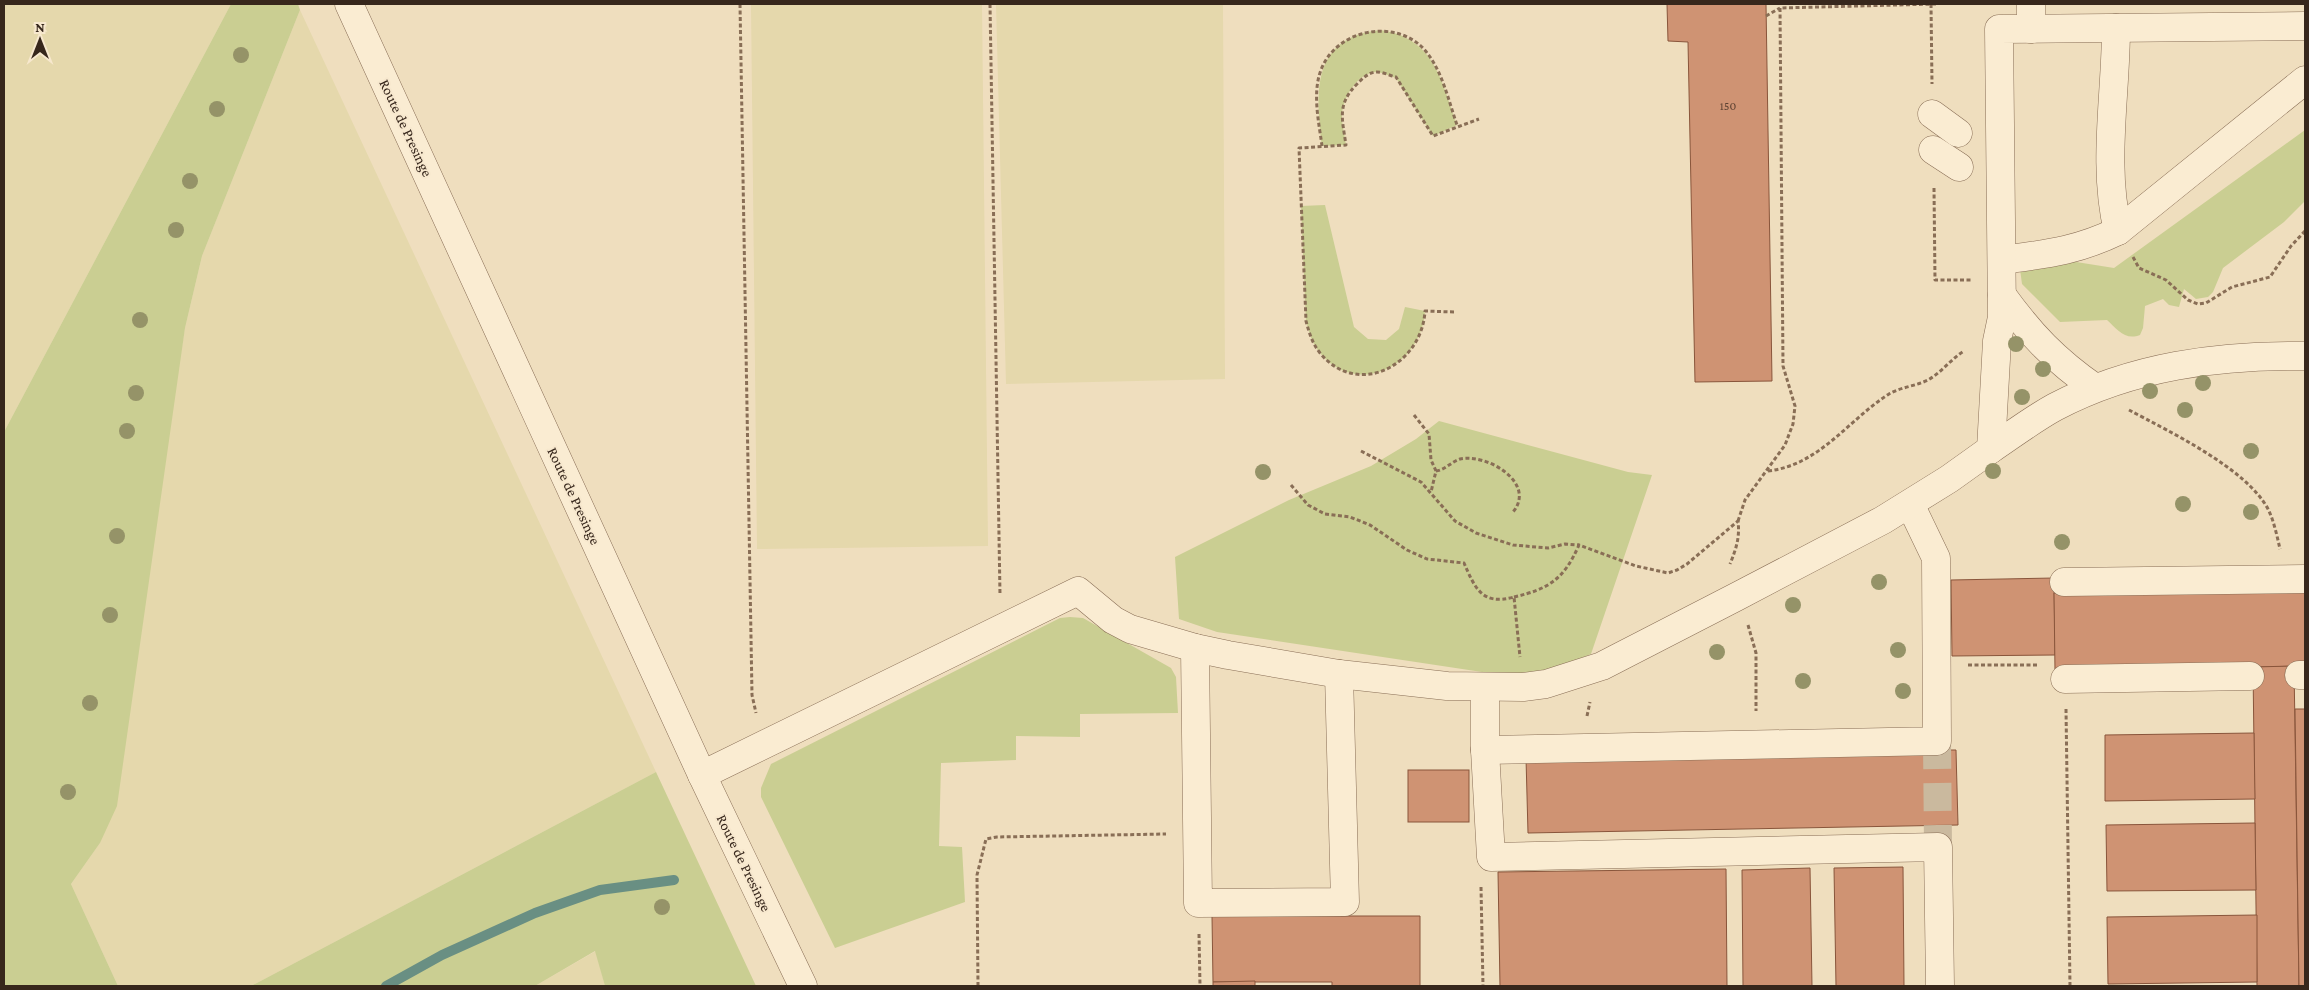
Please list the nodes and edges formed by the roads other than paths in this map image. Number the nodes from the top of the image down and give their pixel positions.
1 (349, 4) edge
2 (2031, 16) edge
3 (2305, 26) edge
4 (2116, 28) junction
5 (2305, 80) edge
6 (1932, 114) dead end
7 (1958, 133) dead end
8 (1933, 150) dead end
9 (1959, 168) dead end
10 (2118, 231) junction
11 (2002, 260) junction
12 (2002, 294) junction
13 (2305, 356) edge
14 (2095, 388) junction
15 (1992, 449) junction
16 (1910, 504) junction
17 (2294, 580) edge
18 (2064, 582) dead end
19 (1195, 648) junction
20 (1339, 674) junction
21 (2250, 676) dead end
22 (2065, 679) road end
23 (1485, 688) junction
24 (1485, 750) junction
25 (702, 775) junction
26 (803, 986) edge
27 (1940, 986) edge

1 - 25 street, Route de Presinge
2 - 4 street
2 - 11 street
3 - 4 street
4 - 10 street
5 - 10 street
6 - 7 street
8 - 9 street
10 - 11 street
11 - 12 street
12 - 14 street
12 - 15 street
13 - 14 street
14 - 15 street
15 - 16 street
16 - 23 street
16 - 24 street
17 - 18 street
19 - 20 street
19 - 20 street
19 - 25 street
20 - 23 street
21 - 22 street
23 - 24 street
24 - 27 street
25 - 26 street, Route de Presinge

